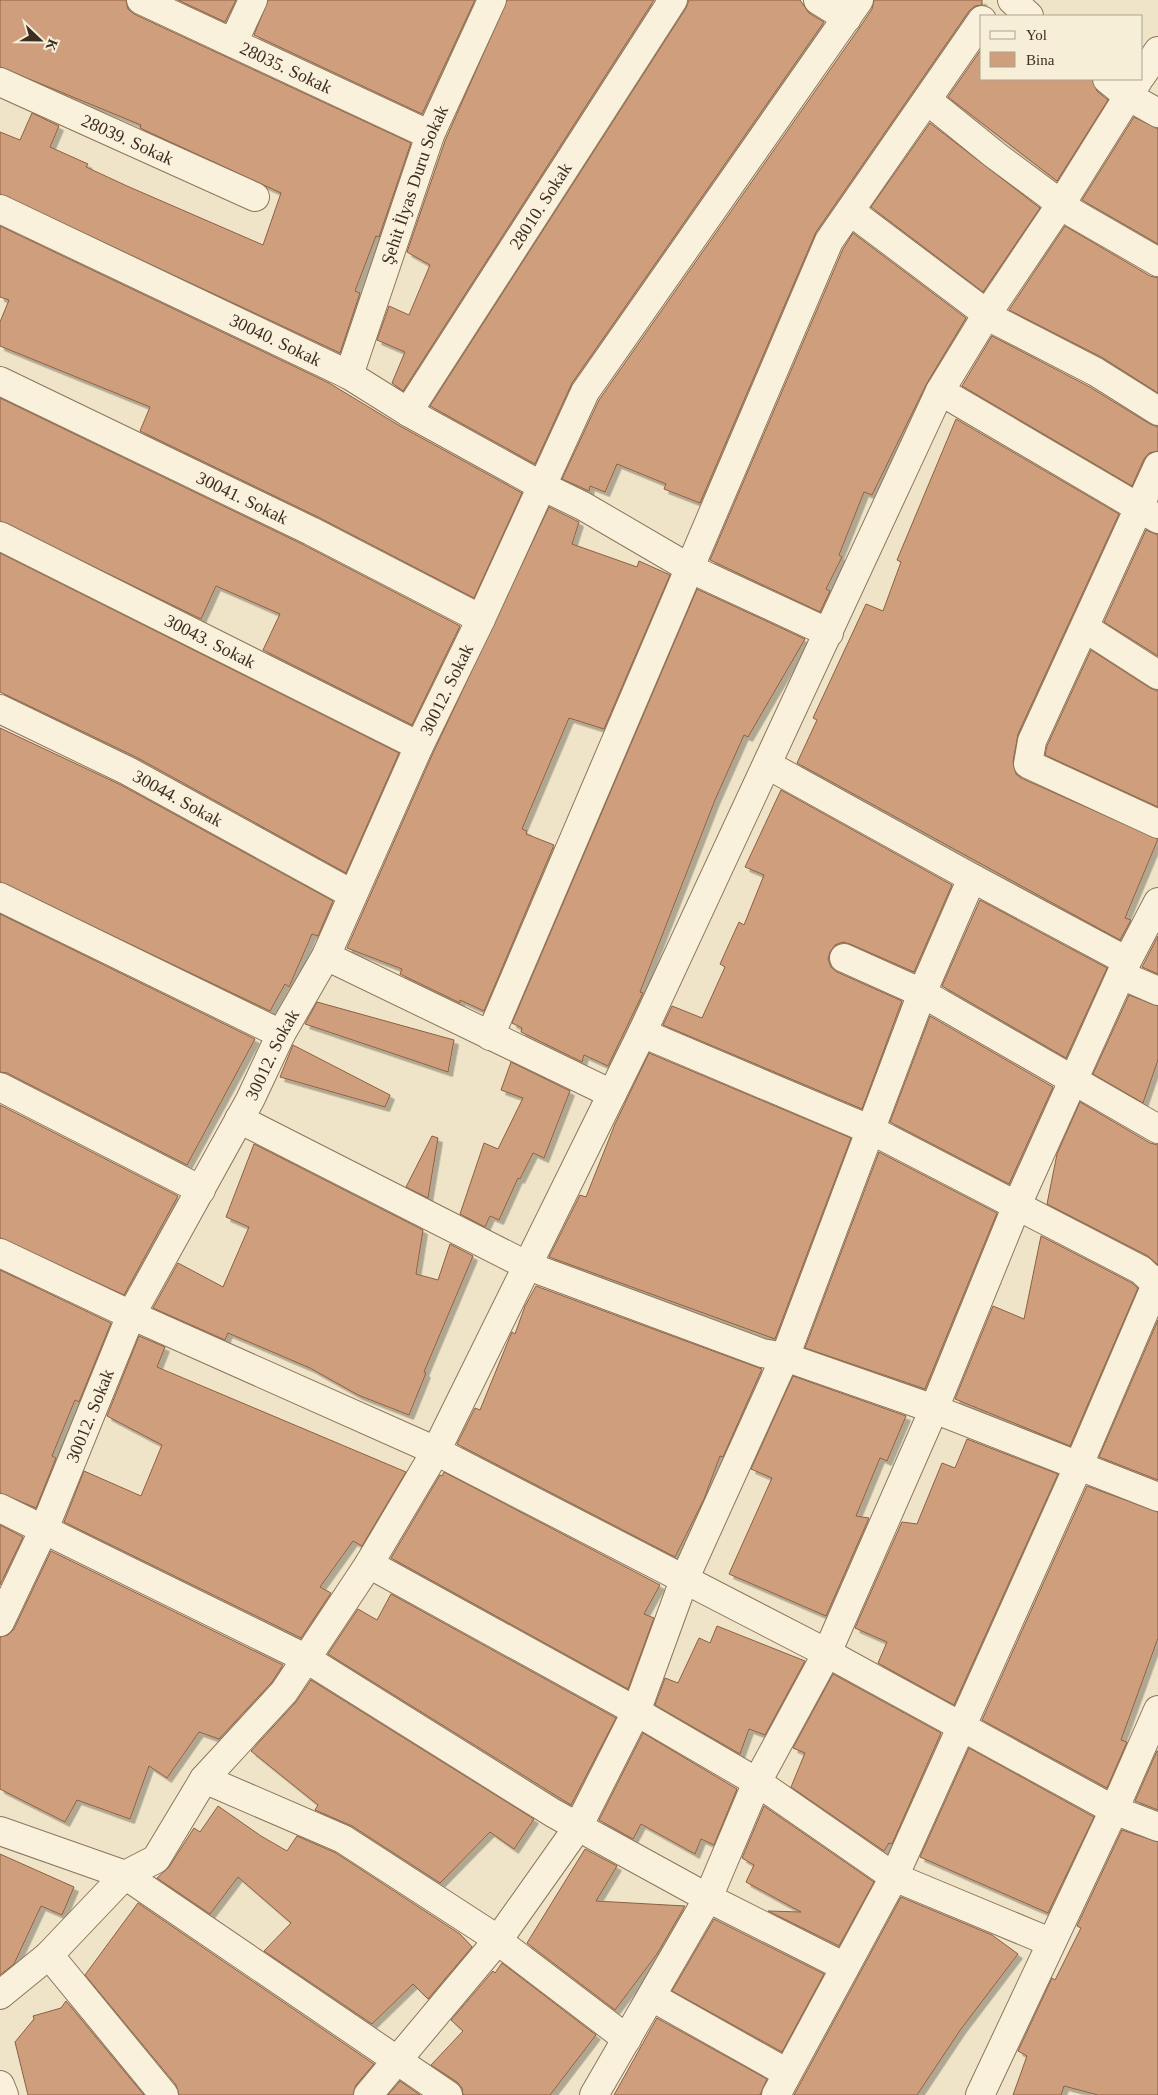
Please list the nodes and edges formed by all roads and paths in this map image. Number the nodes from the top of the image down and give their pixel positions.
1 (141, 0) edge
2 (253, 0) edge
3 (492, 0) edge
4 (673, 0) edge
5 (818, 0) edge
6 (995, 0) edge
7 (1012, 0) edge
8 (853, 9) edge
9 (985, 15) edge
10 (1028, 15) edge
11 (980, 23) edge
12 (232, 43) junction
13 (1158, 51) edge
14 (1143, 73) edge
15 (1114, 80) edge
16 (0, 82) edge
17 (1136, 83) edge
18 (927, 100) junction
19 (1158, 113) edge
20 (430, 135) junction
21 (255, 197) dead end
22 (1061, 204) junction
23 (0, 209) edge
24 (850, 211) junction
25 (1158, 262) edge
26 (986, 314) junction
27 (349, 375) junction
28 (0, 381) edge
29 (940, 391) junction
30 (1158, 411) edge
31 (408, 412) junction
32 (1158, 466) edge
33 (542, 486) junction
34 (1148, 513) edge
35 (0, 536) edge
36 (691, 570) junction
37 (481, 619) junction
38 (1084, 628) junction
39 (829, 633) junction
40 (1158, 675) edge
41 (0, 709) edge
42 (419, 746) junction
43 (768, 765) junction
44 (1158, 824) edge
45 (972, 878) junction
46 (352, 894) junction
47 (0, 897) edge
48 (1158, 902) edge
49 (326, 956) junction
50 (844, 958) dead end
51 (1124, 968) junction
52 (1158, 991) edge
53 (922, 993) junction
54 (642, 1033) junction
55 (281, 1034) junction
56 (490, 1036) junction
57 (1074, 1081) junction
58 (0, 1087) edge
59 (612, 1094) junction
60 (239, 1119) junction
61 (1158, 1129) edge
62 (871, 1130) junction
63 (201, 1190) junction
64 (1017, 1205) junction
65 (0, 1253) edge
66 (528, 1266) junction
67 (1157, 1284) edge
68 (131, 1315) junction
69 (785, 1357) junction
70 (934, 1409) junction
71 (436, 1451) junction
72 (1078, 1467) junction
73 (1158, 1497) edge
74 (0, 1508) edge
75 (44, 1529) junction
76 (369, 1564) junction
77 (684, 1580) junction
78 (0, 1622) edge
79 (827, 1653) junction
80 (305, 1658) junction
81 (1158, 1710) edge
82 (636, 1712) junction
83 (962, 1725) junction
84 (204, 1779) junction
85 (757, 1782) junction
86 (1114, 1810) junction
87 (578, 1827) junction
88 (1158, 1827) edge
89 (0, 1831) edge
90 (125, 1876) junction
91 (894, 1877) junction
92 (708, 1898) junction
93 (498, 1940) junction
94 (1050, 1942) junction
95 (49, 1955) junction
96 (845, 1967) junction
97 (2, 1991) edge
98 (652, 1997) junction
99 (627, 2039) junction
100 (398, 2062) junction
101 (781, 2084) edge
102 (0, 2085) edge
103 (4, 2095) edge
104 (164, 2095) edge
105 (368, 2095) edge
106 (448, 2095) edge
107 (594, 2095) edge
108 (980, 2095) edge

1 - 12 street, 28035. Sokak
2 - 12 street
3 - 20 street, Şehit İlyas Duru Sokak
4 - 31 street, 28010. Sokak
5 - 8 street
6 - 9 street
7 - 10 street
8 - 33 street, 30012. Sokak
11 - 18 street
12 - 20 street, 28035. Sokak
13 - 14 street
15 - 17 street
16 - 21 street, 28039. Sokak
17 - 19 street
17 - 22 street
18 - 22 street
18 - 24 street
20 - 27 street, Şehit İlyas Duru Sokak
22 - 25 street
22 - 26 street
23 - 27 street, 30040. Sokak
24 - 26 street
24 - 36 street
26 - 29 street
26 - 30 street
27 - 31 street, 30040. Sokak
28 - 37 street, 30041. Sokak
29 - 34 street
29 - 39 street
31 - 33 street, 30040. Sokak
32 - 34 street
33 - 36 street, 30040. Sokak
33 - 37 street, 30012. Sokak
34 - 38 street
35 - 42 street, 30043. Sokak
36 - 39 street, 30040. Sokak
36 - 56 street
37 - 42 street, 30012. Sokak
38 - 40 street
38 - 44 street
39 - 43 street
41 - 46 street, 30044. Sokak
42 - 46 street, 30012. Sokak
43 - 45 street
43 - 54 street
45 - 51 street
45 - 53 street
46 - 49 street, 30012. Sokak
47 - 55 street
48 - 51 street
49 - 55 street, 30012. Sokak
49 - 56 street
50 - 53 street
51 - 52 street
51 - 57 street
53 - 57 street
53 - 62 street
54 - 59 street
54 - 62 street
55 - 60 street, 30012. Sokak
56 - 59 street
57 - 61 street
57 - 64 street
58 - 63 street
59 - 66 street
60 - 63 street, 30012. Sokak
60 - 66 street
62 - 64 street
62 - 69 street
63 - 68 street, 30012. Sokak
64 - 67 street
64 - 70 street
65 - 68 street
66 - 69 street
66 - 71 street
67 - 72 street
68 - 71 street
68 - 75 street, 30012. Sokak
69 - 70 street
69 - 77 street
70 - 72 street
70 - 79 street
71 - 76 street
71 - 77 street
72 - 73 street
72 - 83 street
74 - 75 street
75 - 78 street, 30012. Sokak
75 - 80 street
76 - 80 street
76 - 82 street
77 - 79 street
77 - 82 street
79 - 83 street
79 - 85 street
80 - 84 street
80 - 87 street
81 - 86 street
82 - 85 street
82 - 87 street
83 - 86 street
83 - 91 street
84 - 90 street
84 - 93 street
85 - 91 street
85 - 92 street
86 - 88 street
86 - 94 street
87 - 92 street
87 - 93 street
89 - 90 street
90 - 95 street
90 - 100 street
91 - 94 street
91 - 96 street
92 - 96 street
92 - 98 street
93 - 99 street
93 - 100 street
94 - 108 street
95 - 97 street
95 - 104 street
96 - 101 street
98 - 99 street
98 - 101 street
99 - 107 street
100 - 105 street
100 - 106 street
102 - 103 street

